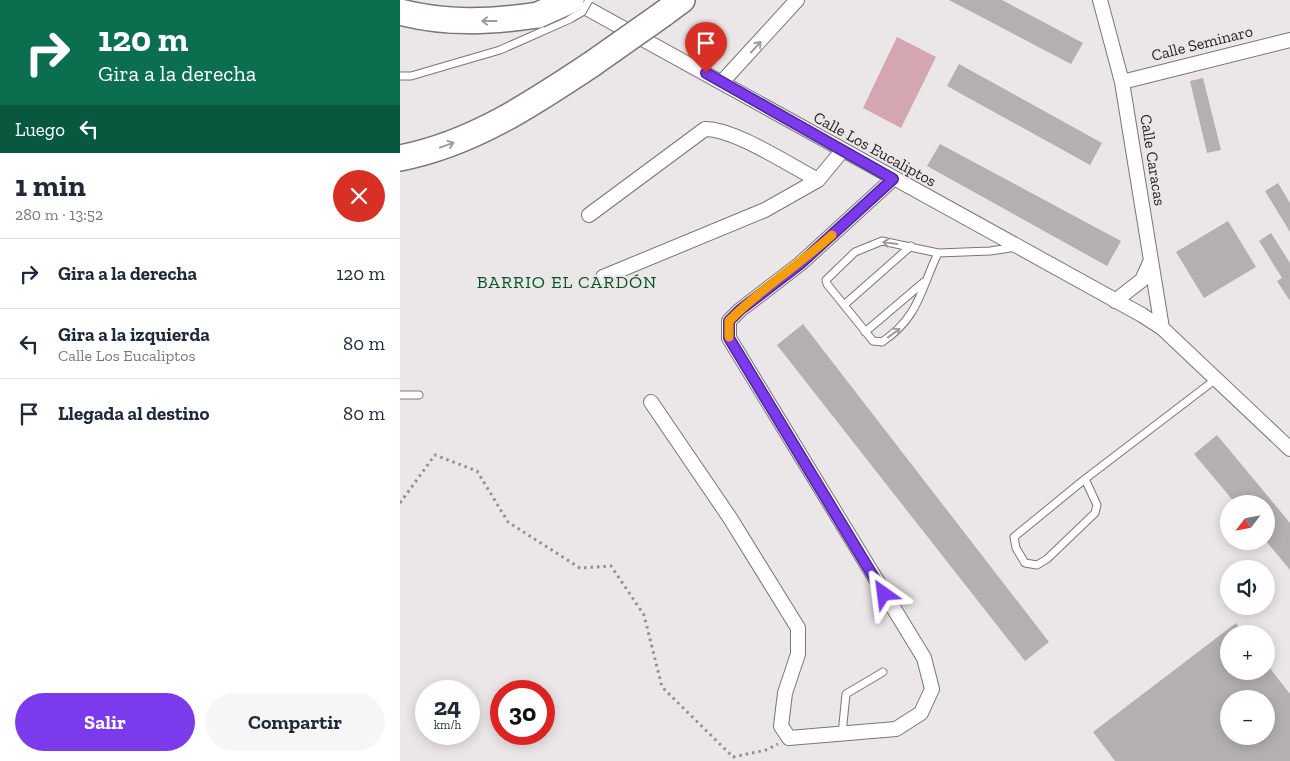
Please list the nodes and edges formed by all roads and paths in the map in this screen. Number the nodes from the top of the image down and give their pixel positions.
1 (589, 0) edge
2 (797, 0) edge
3 (1100, 0) edge
4 (571, 6) edge
5 (673, 7) edge
6 (400, 12) edge
7 (1290, 40) edge
8 (400, 76) edge
9 (722, 82) junction
10 (1122, 82) junction
11 (842, 150) junction
12 (400, 158) edge
13 (893, 179) junction
14 (818, 180) junction
15 (589, 215) dead end
16 (911, 246) junction
17 (1017, 247) junction
18 (938, 252) junction
19 (1151, 260) junction
20 (603, 277) dead end
21 (925, 281) junction
22 (1116, 301) junction
23 (844, 305) junction
24 (1162, 328) junction
25 (865, 332) junction
26 (1216, 379) junction
27 (400, 395) edge
28 (419, 395) dead end
29 (651, 402) dead end
30 (1290, 449) edge
31 (1085, 479) junction
32 (400, 503) edge
33 (883, 672) dead end
34 (842, 734) junction
35 (789, 738) junction

1 - 4 lane, bridge
9 -> 2 street
3 - 10 street, Calle Caracas
4 -> 6 highway, bridge
4 - 8 lane
4 - 9 street, Calle Los Eucaliptos
12 -> 5 highway, bridge
7 - 10 street, Calle Seminaro
9 - 11 street, Calle Los Eucaliptos
10 - 19 street, Calle Caracas
11 - 13 street, Calle Los Eucaliptos
11 - 14 street
13 - 17 street, Calle Los Eucaliptos
13 - 34 street
14 - 15 street
14 - 20 street
16 - 18 lane
16 - 23 lane
16 -> 23 lane
17 - 18 lane
17 - 22 street, Calle Los Eucaliptos
18 - 21 lane
19 - 22 street
19 - 24 street, Calle Caracas
21 - 25 lane
25 -> 21 lane
22 - 24 street, Calle Los Eucaliptos
23 - 25 lane
24 - 26 street, Calle Los Eucaliptos
26 - 30 street, Calle Los Eucaliptos
26 - 31 lane
27 - 28 lane
29 - 35 street
31 - 31 lane
32 - 35 path
33 - 34 lane
34 - 35 street

